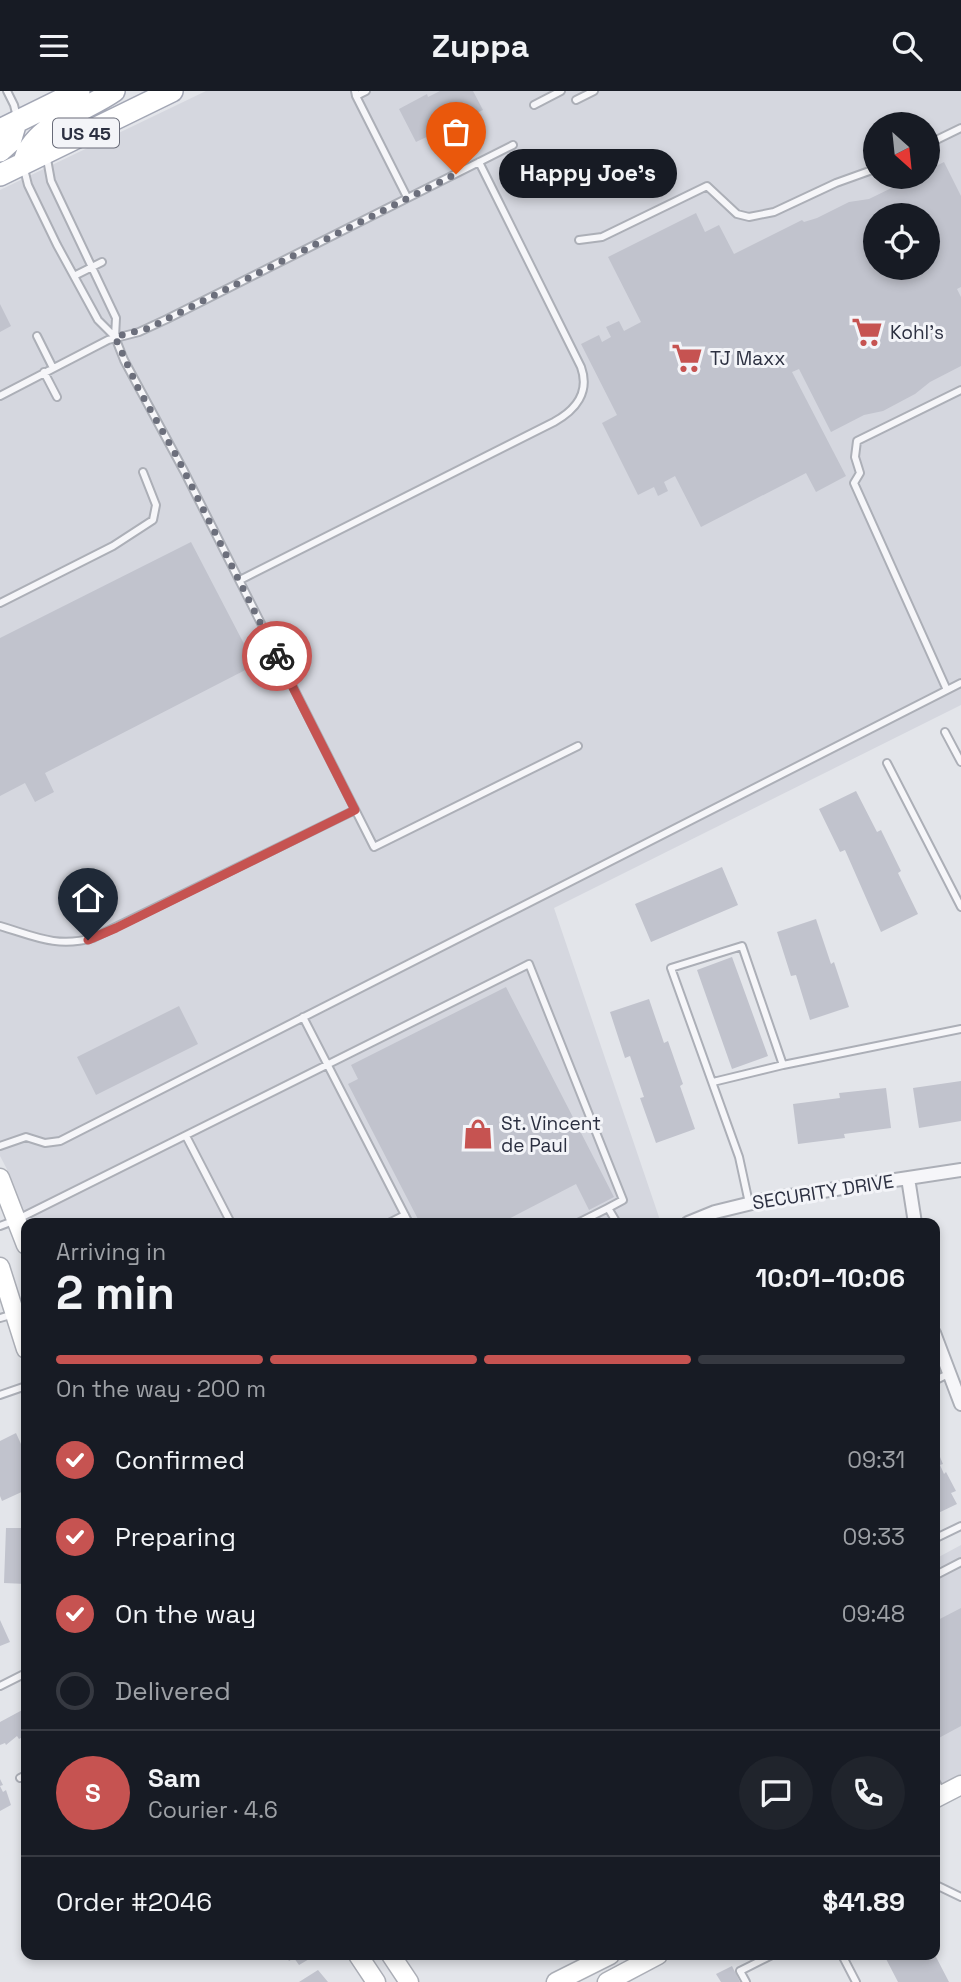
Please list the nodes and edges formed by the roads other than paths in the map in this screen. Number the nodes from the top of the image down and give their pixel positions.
1 (7, 91) edge
2 (79, 91) edge
3 (114, 91) edge
4 (349, 91) edge
5 (366, 91) edge
6 (561, 91) edge
7 (594, 91) edge
8 (163, 94) edge
9 (355, 94) edge
10 (576, 100) dead end
11 (534, 106) dead end
12 (8, 126) edge
13 (961, 128) edge
14 (940, 138) edge
15 (513, 145) dead end
16 (0, 151) edge
17 (48, 152) junction
18 (480, 162) junction
19 (24, 163) junction
20 (863, 173) edge
21 (0, 175) edge
22 (407, 197) junction
23 (579, 240) dead end
24 (102, 262) dead end
25 (92, 267) junction
26 (74, 276) junction
27 (37, 336) dead end
28 (115, 337) junction
29 (53, 368) junction
30 (44, 372) junction
31 (961, 390) edge
32 (0, 396) edge
33 (57, 397) dead end
34 (143, 473) dead end
35 (240, 580) junction
36 (0, 603) edge
37 (961, 683) edge
38 (947, 690) junction
39 (945, 732) dead end
40 (578, 746) dead end
41 (961, 762) edge
42 (887, 763) dead end
43 (355, 810) junction
44 (961, 907) edge
45 (0, 926) edge
46 (303, 1017) junction
47 (961, 1029) edge
48 (783, 1065) junction
49 (328, 1066) junction
50 (713, 1082) junction
51 (186, 1136) junction
52 (0, 1146) edge
53 (961, 1170) edge
54 (0, 1178) edge
55 (908, 1178) junction
56 (749, 1203) junction
57 (608, 1208) junction
58 (405, 1215) junction
59 (228, 1218) edge
60 (399, 1218) edge
61 (406, 1218) edge
62 (588, 1218) edge
63 (614, 1218) edge
64 (700, 1218) edge
65 (914, 1218) edge
66 (8, 1223) edge
67 (21, 1239) edge
68 (0, 1266) edge
69 (8, 1316) edge
70 (21, 1340) edge
71 (940, 1351) edge
72 (948, 1374) junction
73 (940, 1378) edge
74 (21, 1388) edge
75 (0, 1395) edge
76 (961, 1404) edge
77 (961, 1526) edge
78 (940, 1536) edge
79 (961, 1562) edge
80 (940, 1573) edge
81 (21, 1676) edge
82 (0, 1686) edge
83 (961, 1785) edge
84 (940, 1790) edge
85 (940, 1887) edge
86 (961, 1897) edge
87 (361, 1960) edge
88 (394, 1960) edge
89 (597, 1960) edge
90 (649, 1960) edge
91 (762, 1960) edge
92 (845, 1960) edge
93 (376, 1982) edge
94 (409, 1982) edge
95 (556, 1982) edge
96 (607, 1982) edge
97 (746, 1982) edge
98 (856, 1982) edge

1 - 12 lane
2 - 12 main road, US 45
3 - 19 main road
4 - 9 lane
5 - 9 lane
6 - 11 lane
7 - 10 lane
8 - 17 main road, US 45
9 - 22 lane
12 - 16 main road
13 - 14 lane
15 - 18 lane
17 - 19 main road, US 45
17 - 25 lane
18 - 22 lane
18 - 35 lane
19 - 21 main road, US 45
19 - 26 lane
20 - 23 lane
22 - 28 lane
24 - 25 lane
25 - 26 lane
25 - 28 lane
26 - 28 lane
27 - 29 lane
28 - 29 lane
28 - 35 lane
29 - 30 lane
30 - 32 lane
30 - 33 lane
31 - 38 lane
34 - 36 lane
35 - 43 lane
37 - 38 lane
38 - 46 lane
39 - 41 lane
40 - 43 lane
42 - 44 lane
43 - 45 lane
46 - 49 lane
46 - 52 lane
47 - 48 lane
48 - 50 lane
48 - 50 lane
49 - 51 lane
49 - 57 lane
49 - 58 lane
50 - 56 lane
51 - 59 lane
51 - 66 lane
53 - 55 street, SECURITY DRIVE
54 - 66 main road
55 - 56 street, SECURITY DRIVE
55 - 65 street
56 - 64 street, SECURITY DRIVE
57 - 62 lane
57 - 63 lane
58 - 60 lane
58 - 61 lane
66 - 67 main road
68 - 69 main road
69 - 70 main road
71 - 72 street
72 - 73 lane
72 - 76 street
74 - 75 lane
77 - 78 lane
79 - 80 lane
81 - 82 lane
83 - 84 main road
85 - 86 lane
87 - 93 main road
88 - 94 main road
89 - 95 main road
90 - 96 main road
91 - 97 lane
92 - 98 lane

